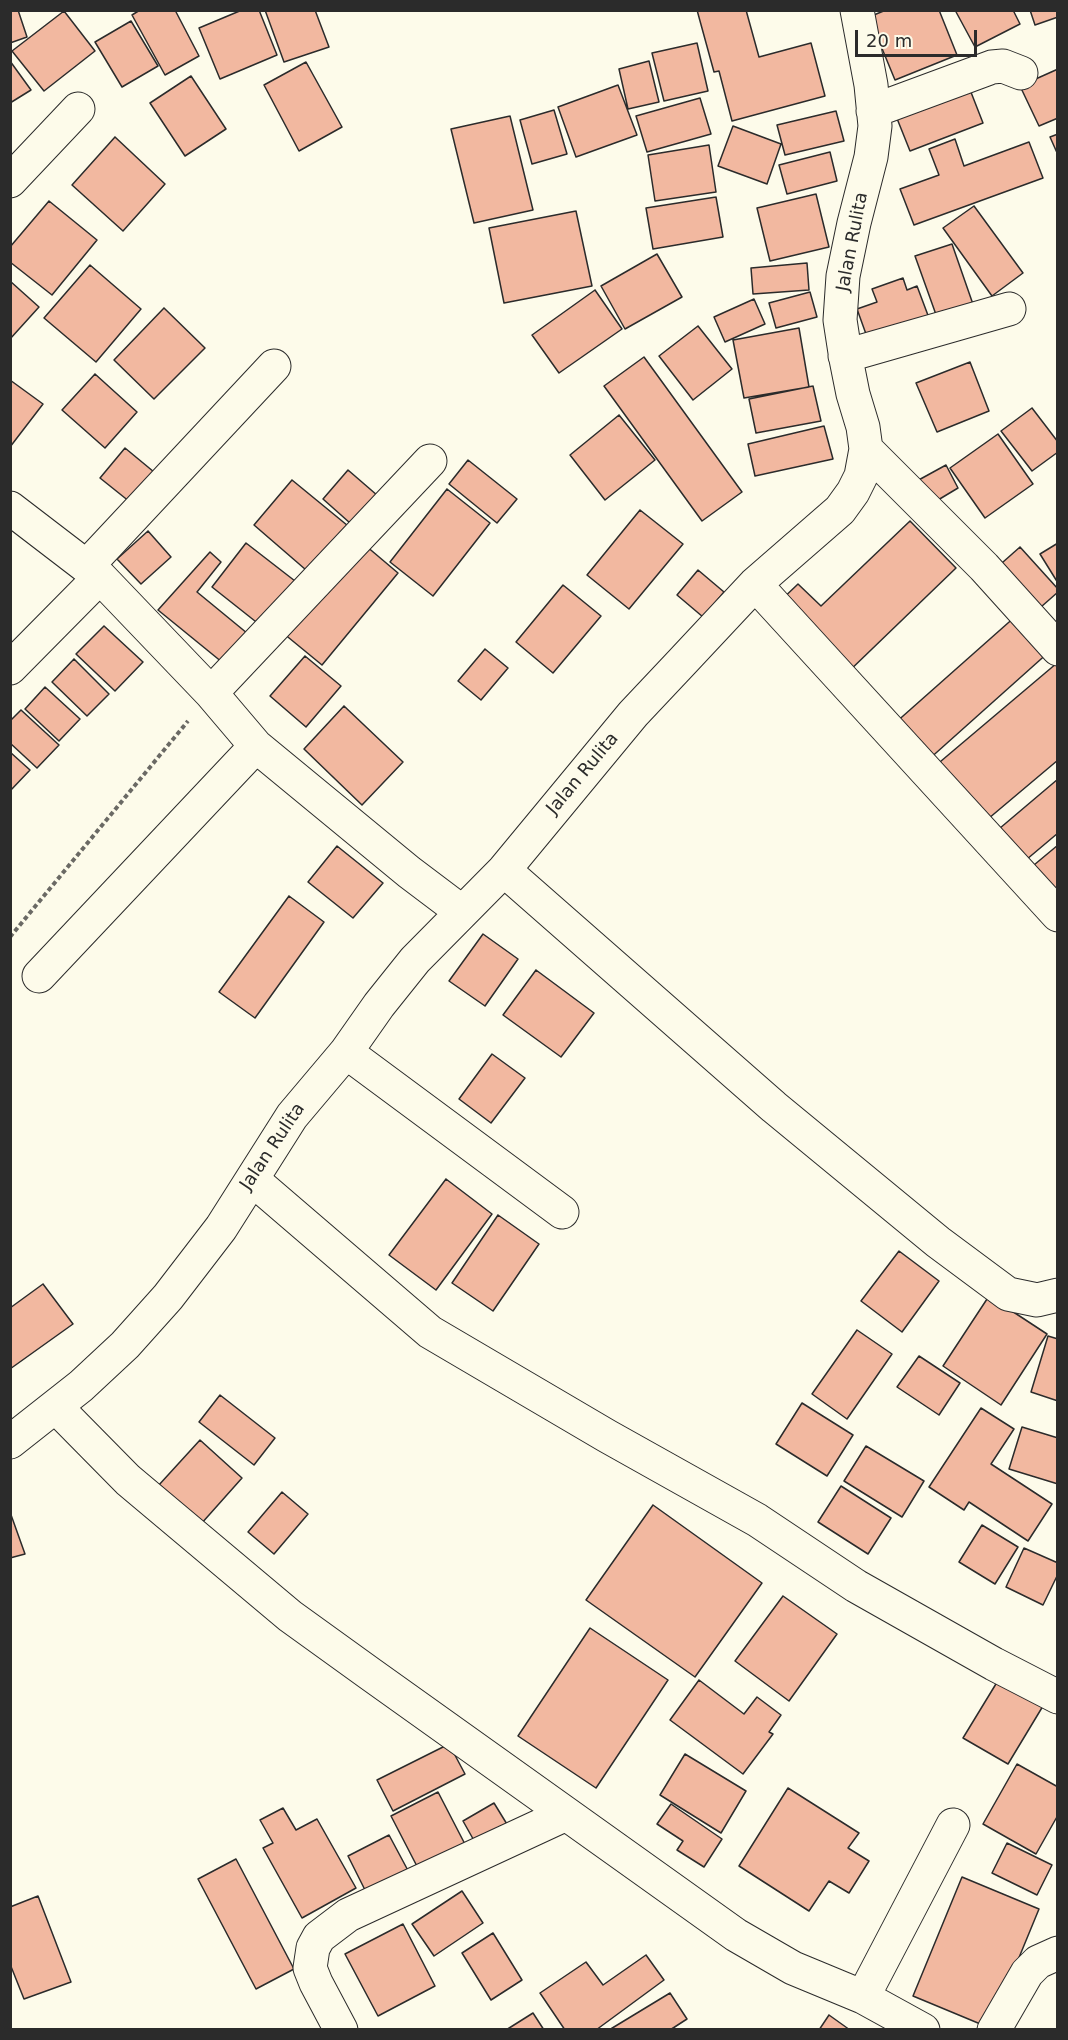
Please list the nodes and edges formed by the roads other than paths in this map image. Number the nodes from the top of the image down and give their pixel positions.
1 (857, 10) edge
2 (1021, 73) dead end
3 (78, 109) dead end
4 (873, 111) junction
5 (10, 181) edge
6 (1010, 309) dead end
7 (846, 356) junction
8 (274, 366) dead end
9 (866, 449) junction
10 (430, 462) dead end
11 (10, 508) edge
12 (94, 572) junction
13 (755, 584) junction
14 (1058, 649) edge
15 (10, 668) edge
16 (211, 693) junction
17 (256, 746) junction
18 (504, 870) junction
19 (462, 912) junction
20 (1058, 915) edge
21 (39, 976) dead end
22 (346, 1052) junction
23 (253, 1180) junction
24 (562, 1212) dead end
25 (1058, 1295) edge
26 (56, 1407) junction
27 (10, 1442) edge
28 (1058, 1697) edge
29 (566, 1814) junction
30 (953, 1824) dead end
31 (1058, 1953) edge
32 (862, 1997) junction
33 (341, 2030) edge
34 (923, 2030) edge
35 (994, 2030) edge

1 - 4 street, Jalan Rulita
2 - 4 street
3 - 5 street
4 - 7 street, Jalan Rulita
6 - 7 street
7 - 9 street, Jalan Rulita
8 - 12 street
9 - 13 street, Jalan Rulita
9 - 14 street
10 - 16 street
11 - 12 street
12 - 15 street
12 - 16 street
13 - 18 street, Jalan Rulita
13 - 20 street
16 - 17 street
17 - 19 street
17 - 21 street
18 - 19 street, Jalan Rulita
18 - 25 street
19 - 22 street, Jalan Rulita
22 - 23 street, Jalan Rulita
22 - 24 street
23 - 26 street, Jalan Rulita
23 - 28 street
26 - 27 street, Jalan Rulita
26 - 29 street
29 - 32 street
29 - 33 street
30 - 32 street
31 - 35 street
32 - 34 street

